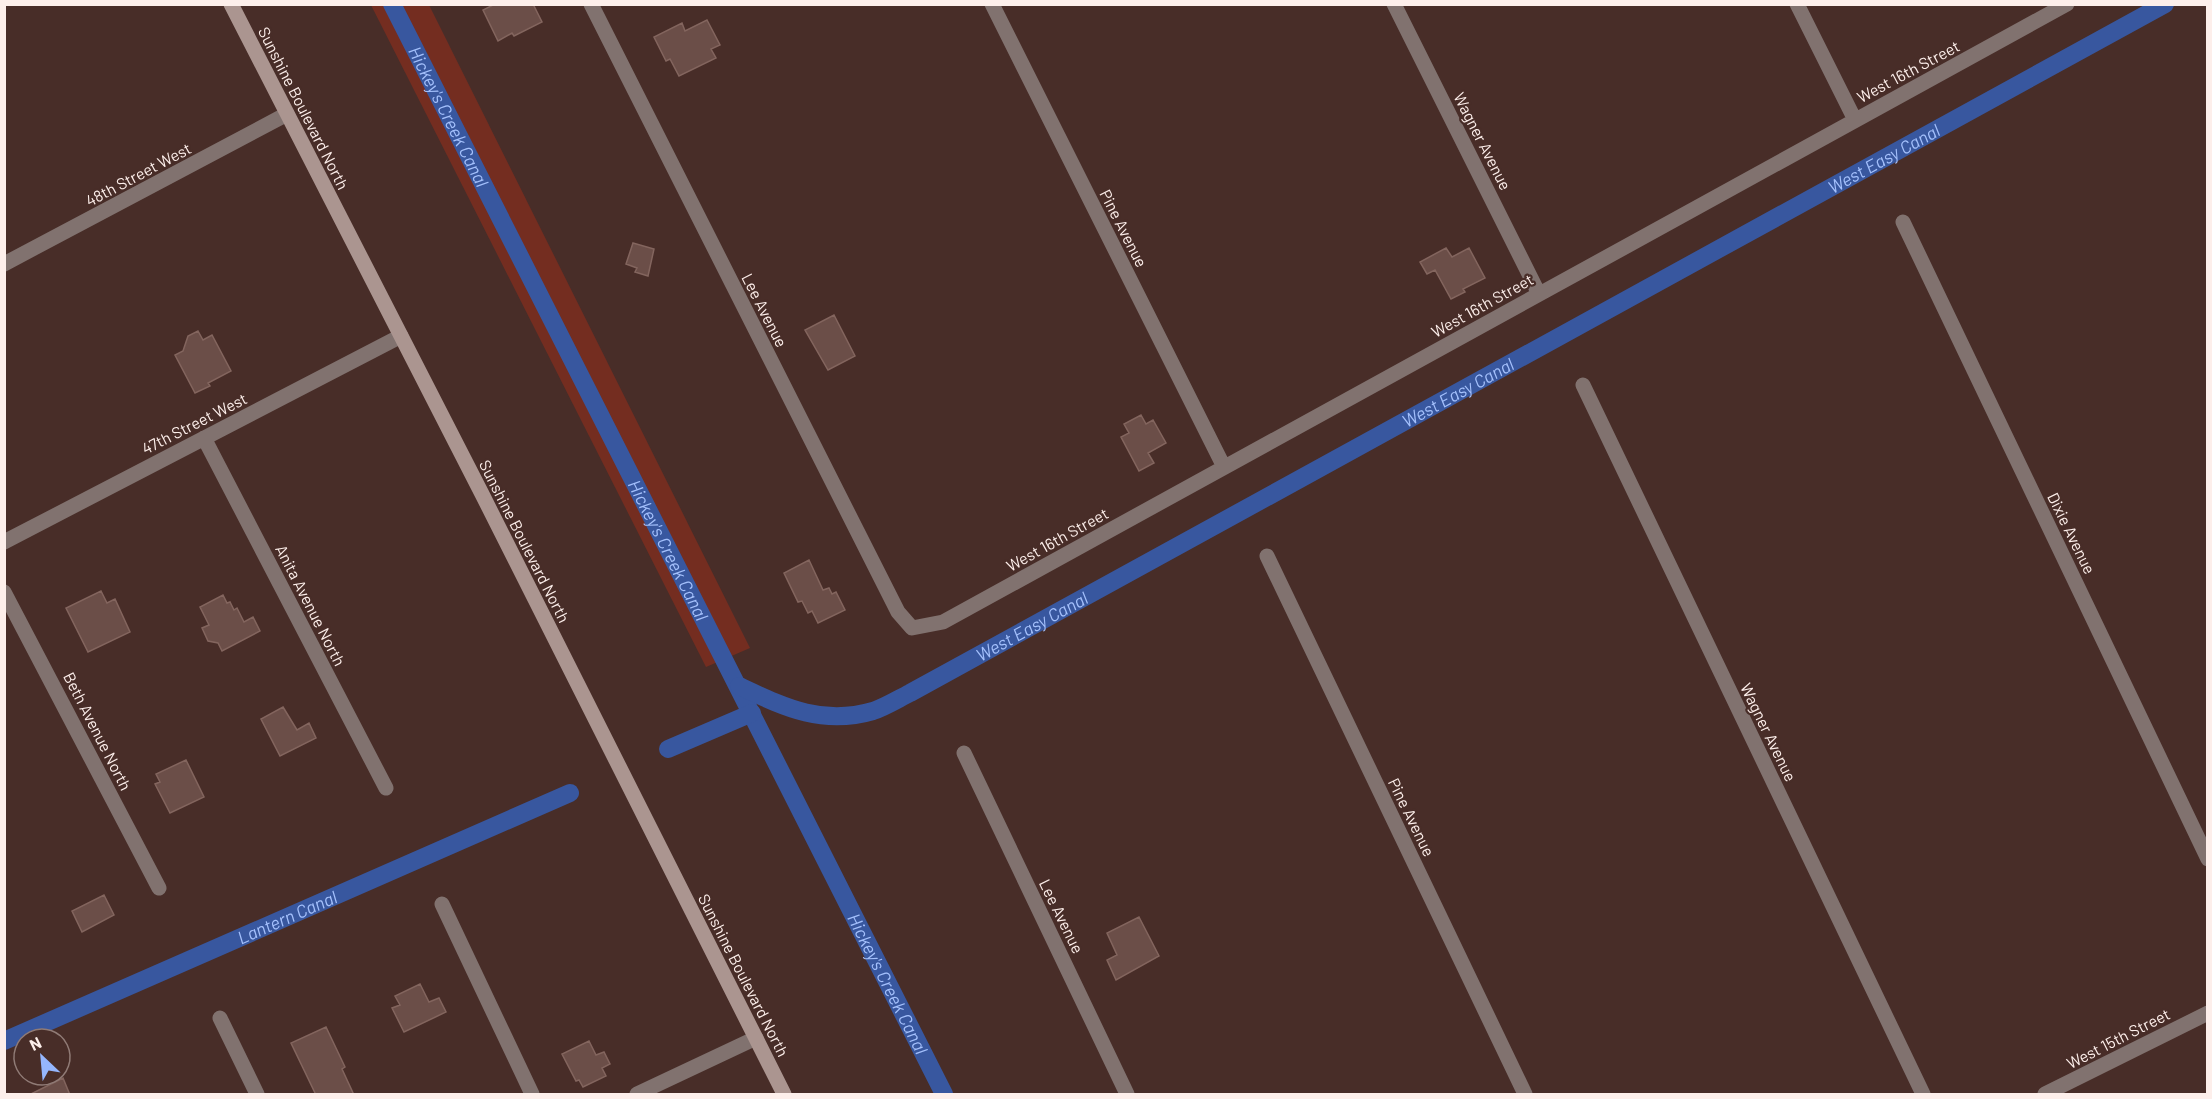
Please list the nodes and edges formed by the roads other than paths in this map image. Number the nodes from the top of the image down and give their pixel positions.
1 (231, 4) edge
2 (591, 4) edge
3 (993, 4) edge
4 (1394, 4) edge
5 (1797, 4) edge
6 (2067, 4) edge
7 (287, 114) junction
8 (1855, 120) junction
9 (1903, 222) dead end
10 (4, 264) edge
11 (1539, 294) junction
12 (401, 336) junction
13 (1583, 385) dead end
14 (204, 438) junction
15 (1224, 467) junction
16 (4, 542) edge
17 (1267, 556) dead end
18 (4, 592) edge
19 (912, 628) joint
20 (964, 753) dead end
21 (386, 788) dead end
22 (2208, 859) edge
23 (159, 888) dead end
24 (442, 904) dead end
25 (2208, 1013) edge
26 (220, 1018) dead end
27 (756, 1038) junction
28 (257, 1095) edge
29 (532, 1095) edge
30 (637, 1095) edge
31 (784, 1095) edge
32 (1127, 1095) edge
33 (1525, 1095) edge
34 (1923, 1095) edge
35 (2045, 1095) edge

1 - 7 street, Sunshine Boulevard North
2 - 19 street, Lee Avenue
3 - 15 street, Pine Avenue
4 - 11 street, Wagner Avenue
5 - 8 street
6 - 8 street, West 16th Street
7 - 10 street, 48th Street West
7 - 12 street, Sunshine Boulevard North
8 - 11 street, West 16th Street
9 - 22 street, Dixie Avenue
11 - 15 street, West 16th Street
12 - 14 street, 47th Street West
12 - 27 street, Sunshine Boulevard North
13 - 34 street, Wagner Avenue
14 - 16 street, 47th Street West
14 - 21 street, Anita Avenue North
15 - 19 street, West 16th Street
17 - 33 street, Pine Avenue
18 - 23 street, Beth Avenue North
20 - 32 street, Lee Avenue
24 - 29 street
25 - 35 street, West 15th Street
26 - 28 street
27 - 30 street
27 - 31 street, Sunshine Boulevard North

